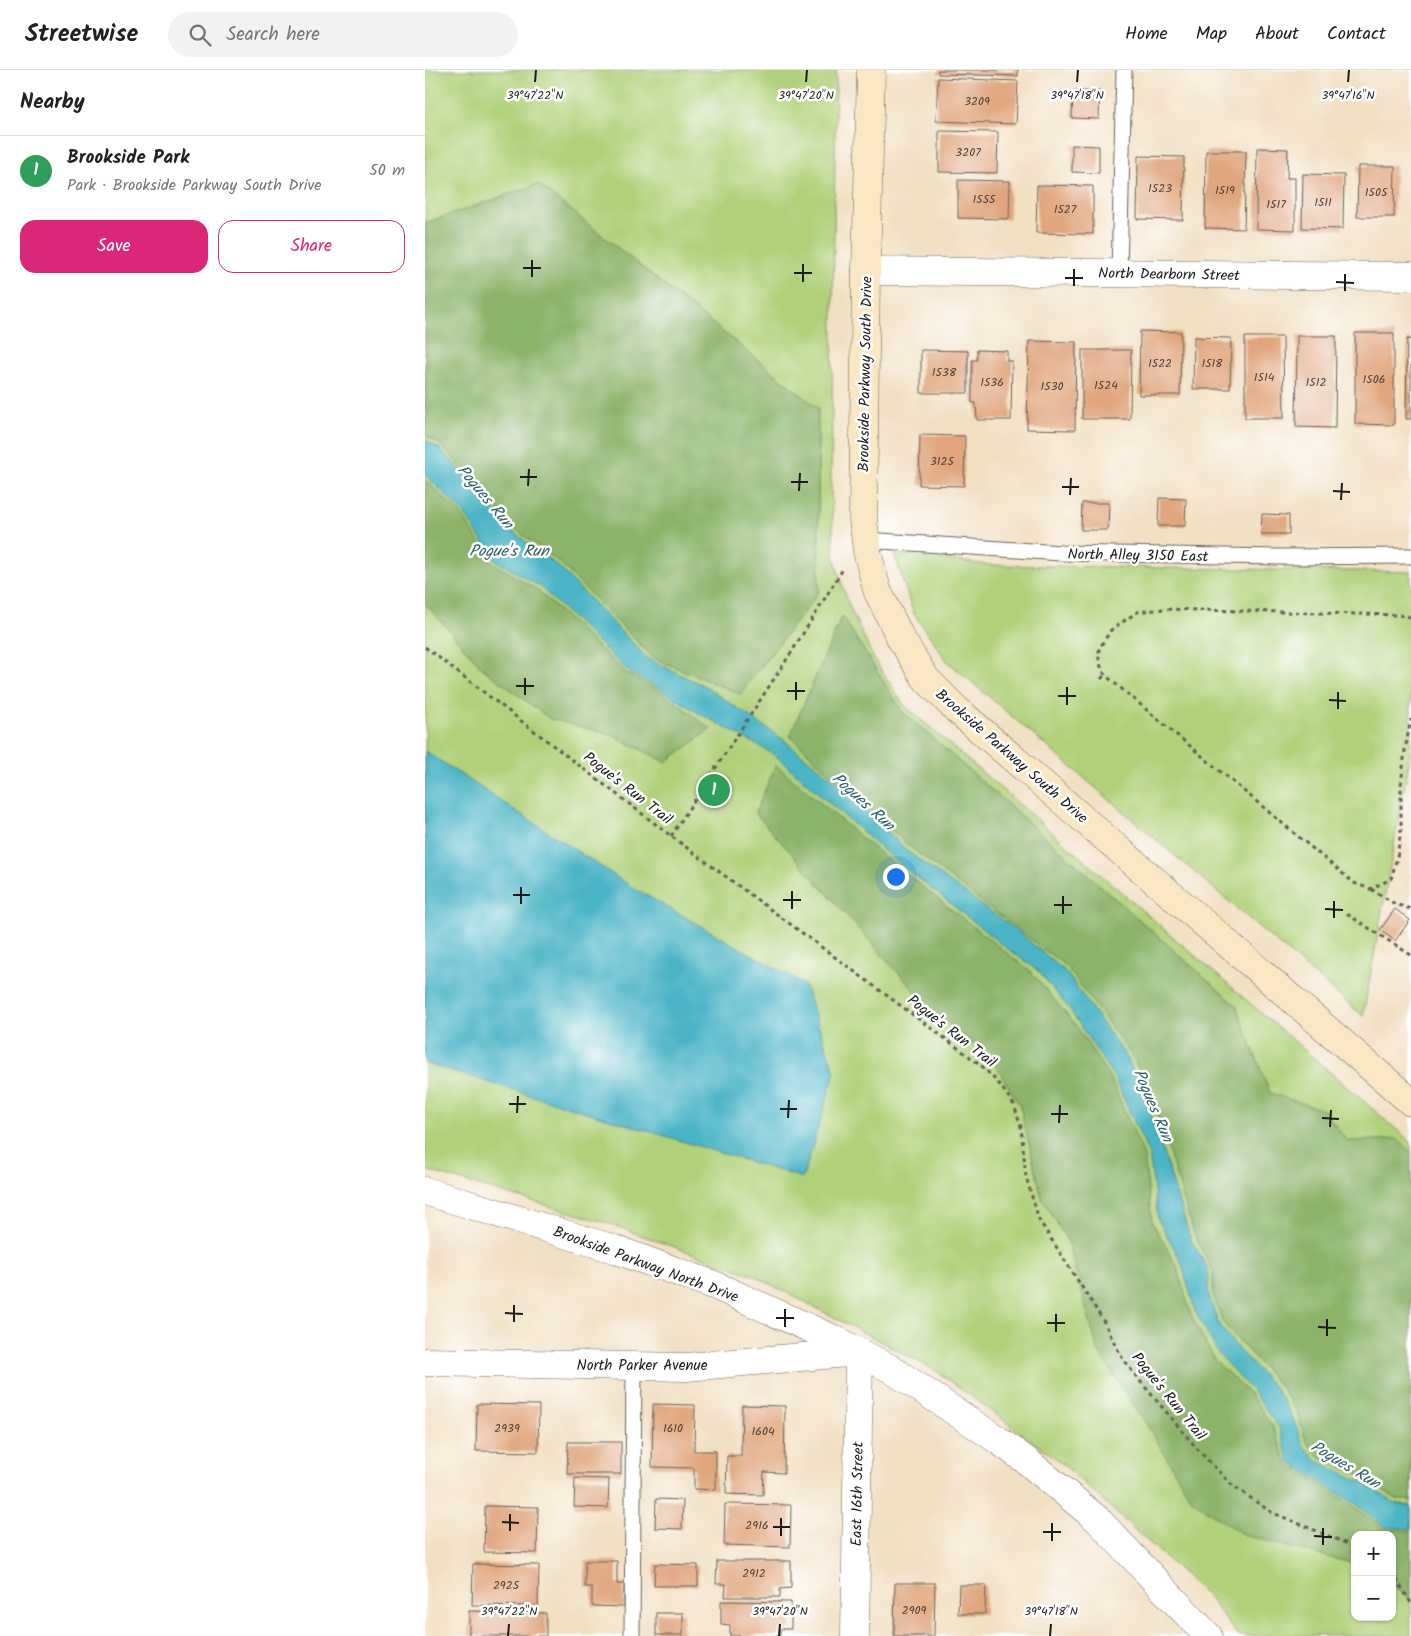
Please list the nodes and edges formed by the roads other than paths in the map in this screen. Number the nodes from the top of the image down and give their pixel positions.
1 (871, 70) edge
2 (1124, 70) edge
3 (866, 271) junction
4 (1119, 274) junction
5 (1411, 276) edge
6 (865, 537) junction
7 (1411, 556) edge
8 (1411, 1102) edge
9 (425, 1191) edge
10 (859, 1352) junction
11 (425, 1362) edge
12 (634, 1366) junction
13 (632, 1636) edge
14 (855, 1636) edge
15 (1208, 1636) edge

1 - 3 main road, Brookside Parkway South Drive
2 - 4 lane
3 - 4 street, North Dearborn Street
3 - 6 main road, Brookside Parkway South Drive
4 - 5 street, North Dearborn Street
6 - 7 lane, North Alley 3150 East
6 - 8 main road, Brookside Parkway South Drive
9 - 10 street, Brookside Parkway North Drive
10 - 12 street, North Parker Avenue
10 - 14 street, East 16th Street
10 - 15 street, Brookside Parkway North Drive
11 - 12 street, North Parker Avenue
12 - 13 lane

